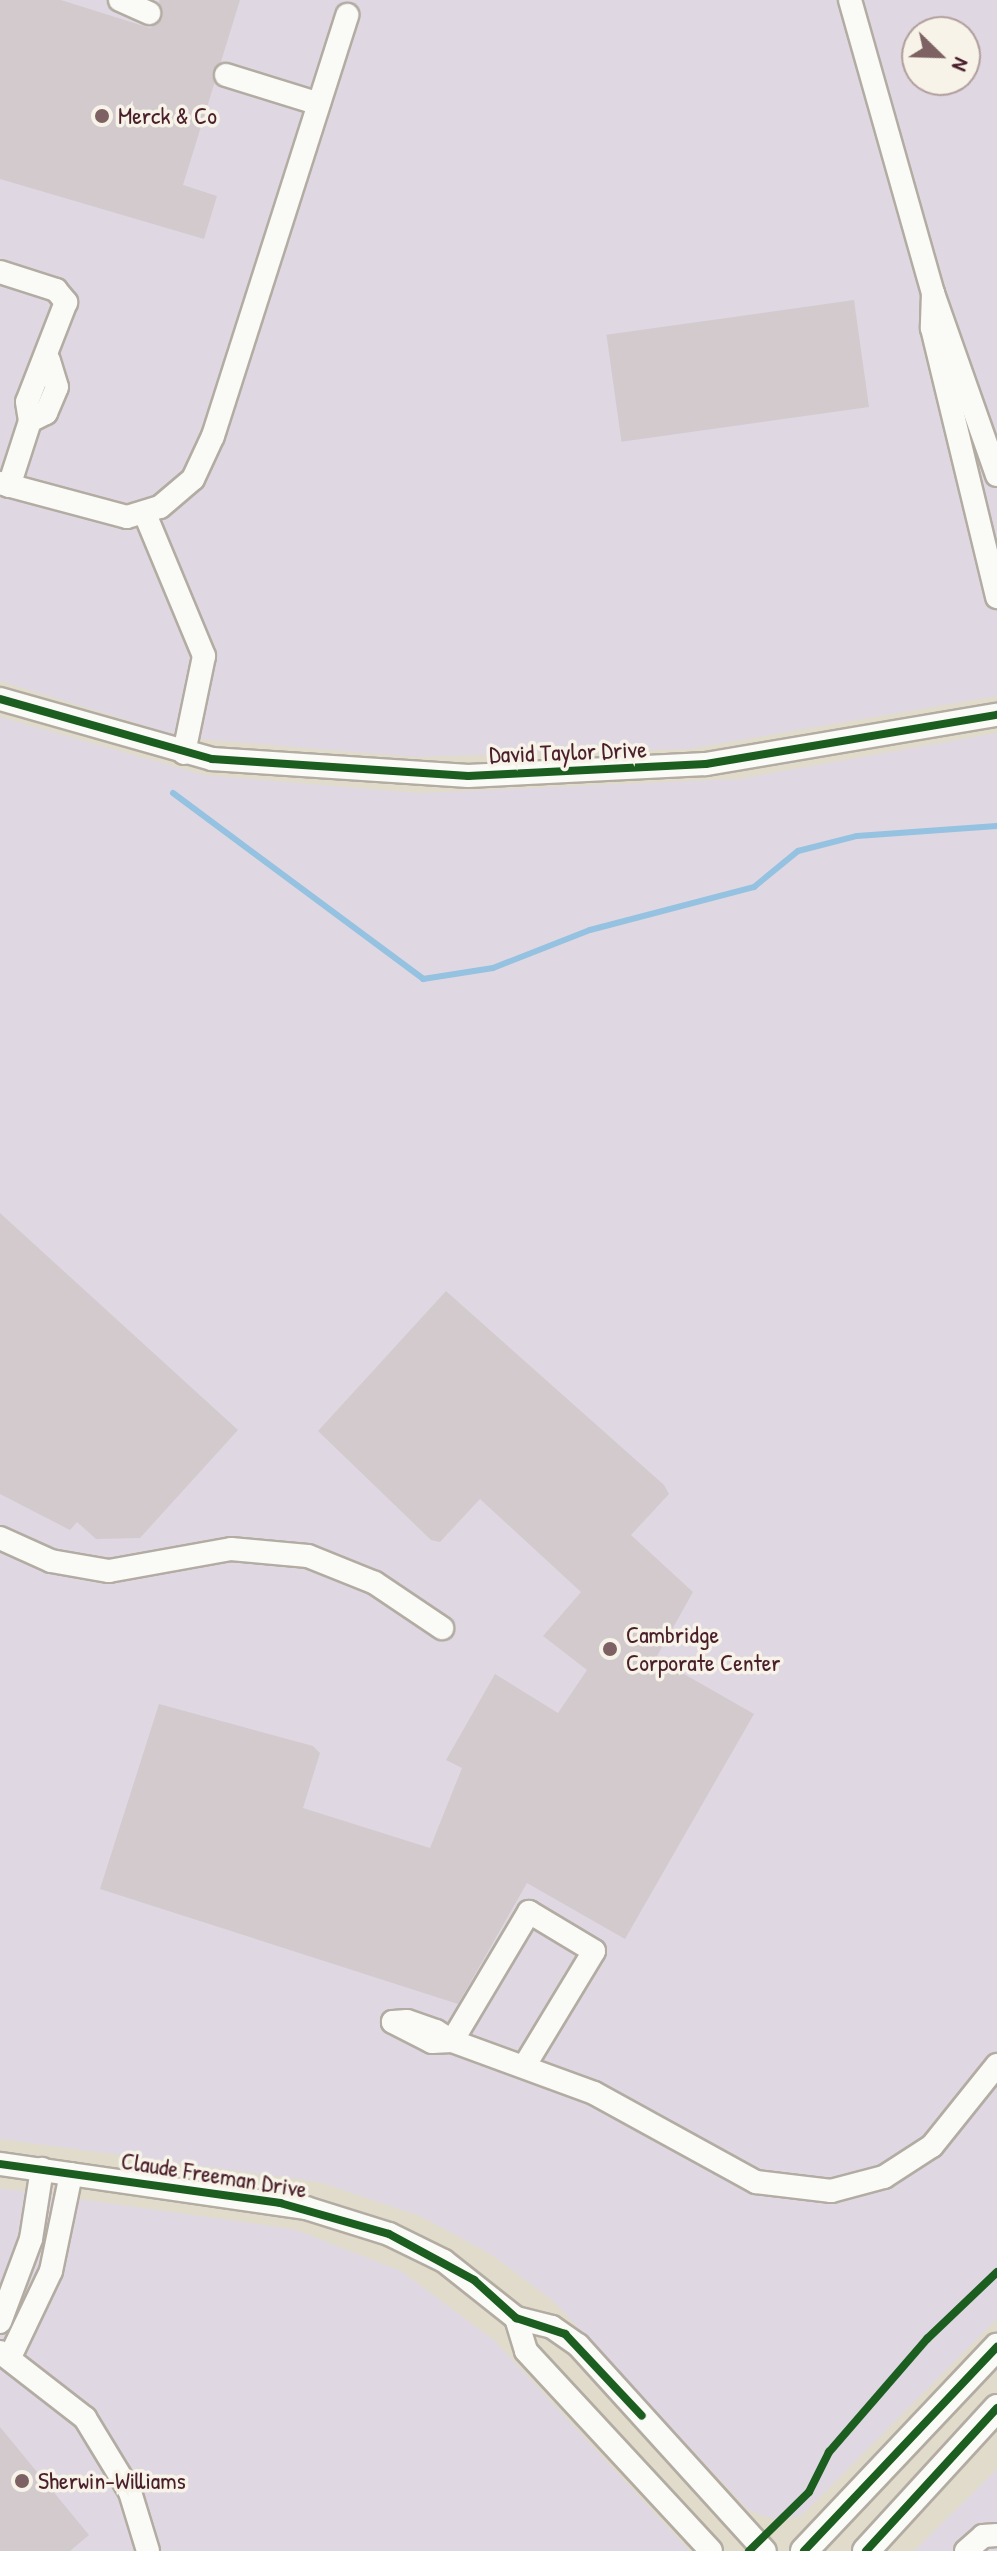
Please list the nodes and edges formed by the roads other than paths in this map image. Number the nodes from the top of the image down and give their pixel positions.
1 (120, 0) edge
2 (850, 0) edge
3 (149, 13) dead end
4 (347, 15) dead end
5 (226, 75) dead end
6 (319, 104) junction
7 (0, 272) edge
8 (933, 293) junction
9 (997, 475) edge
10 (4, 484) edge
11 (145, 514) junction
12 (997, 597) edge
13 (0, 699) edge
14 (997, 715) edge
15 (184, 753) junction
16 (0, 1538) edge
17 (442, 1628) dead end
18 (525, 2065) junction
19 (997, 2065) edge
20 (0, 2164) edge
21 (42, 2169) junction
22 (71, 2174) junction
23 (516, 2318) junction
24 (0, 2322) edge
25 (997, 2347) edge
26 (5, 2354) edge
27 (997, 2408) edge
28 (997, 2535) edge
29 (148, 2551) edge
30 (711, 2551) edge
31 (765, 2551) edge
32 (804, 2551) edge
33 (866, 2551) edge
34 (966, 2551) edge

1 - 3 street
2 - 8 street
4 - 6 street
5 - 6 street
6 - 11 street
7 - 10 street
8 - 9 street
8 - 12 street
10 - 11 street
11 - 15 street
13 - 15 street, David Taylor Drive
14 - 15 street, David Taylor Drive
16 - 17 street
18 - 18 street
18 - 19 street
20 - 21 street, Claude Freeman Drive
21 - 22 street, Claude Freeman Drive
21 - 24 street
22 - 23 street, Claude Freeman Drive
22 - 26 street
23 - 30 street, Claude Freeman Drive
23 - 31 street, Claude Freeman Drive
25 - 32 main road
26 - 29 street
27 - 33 main road
28 - 34 street

